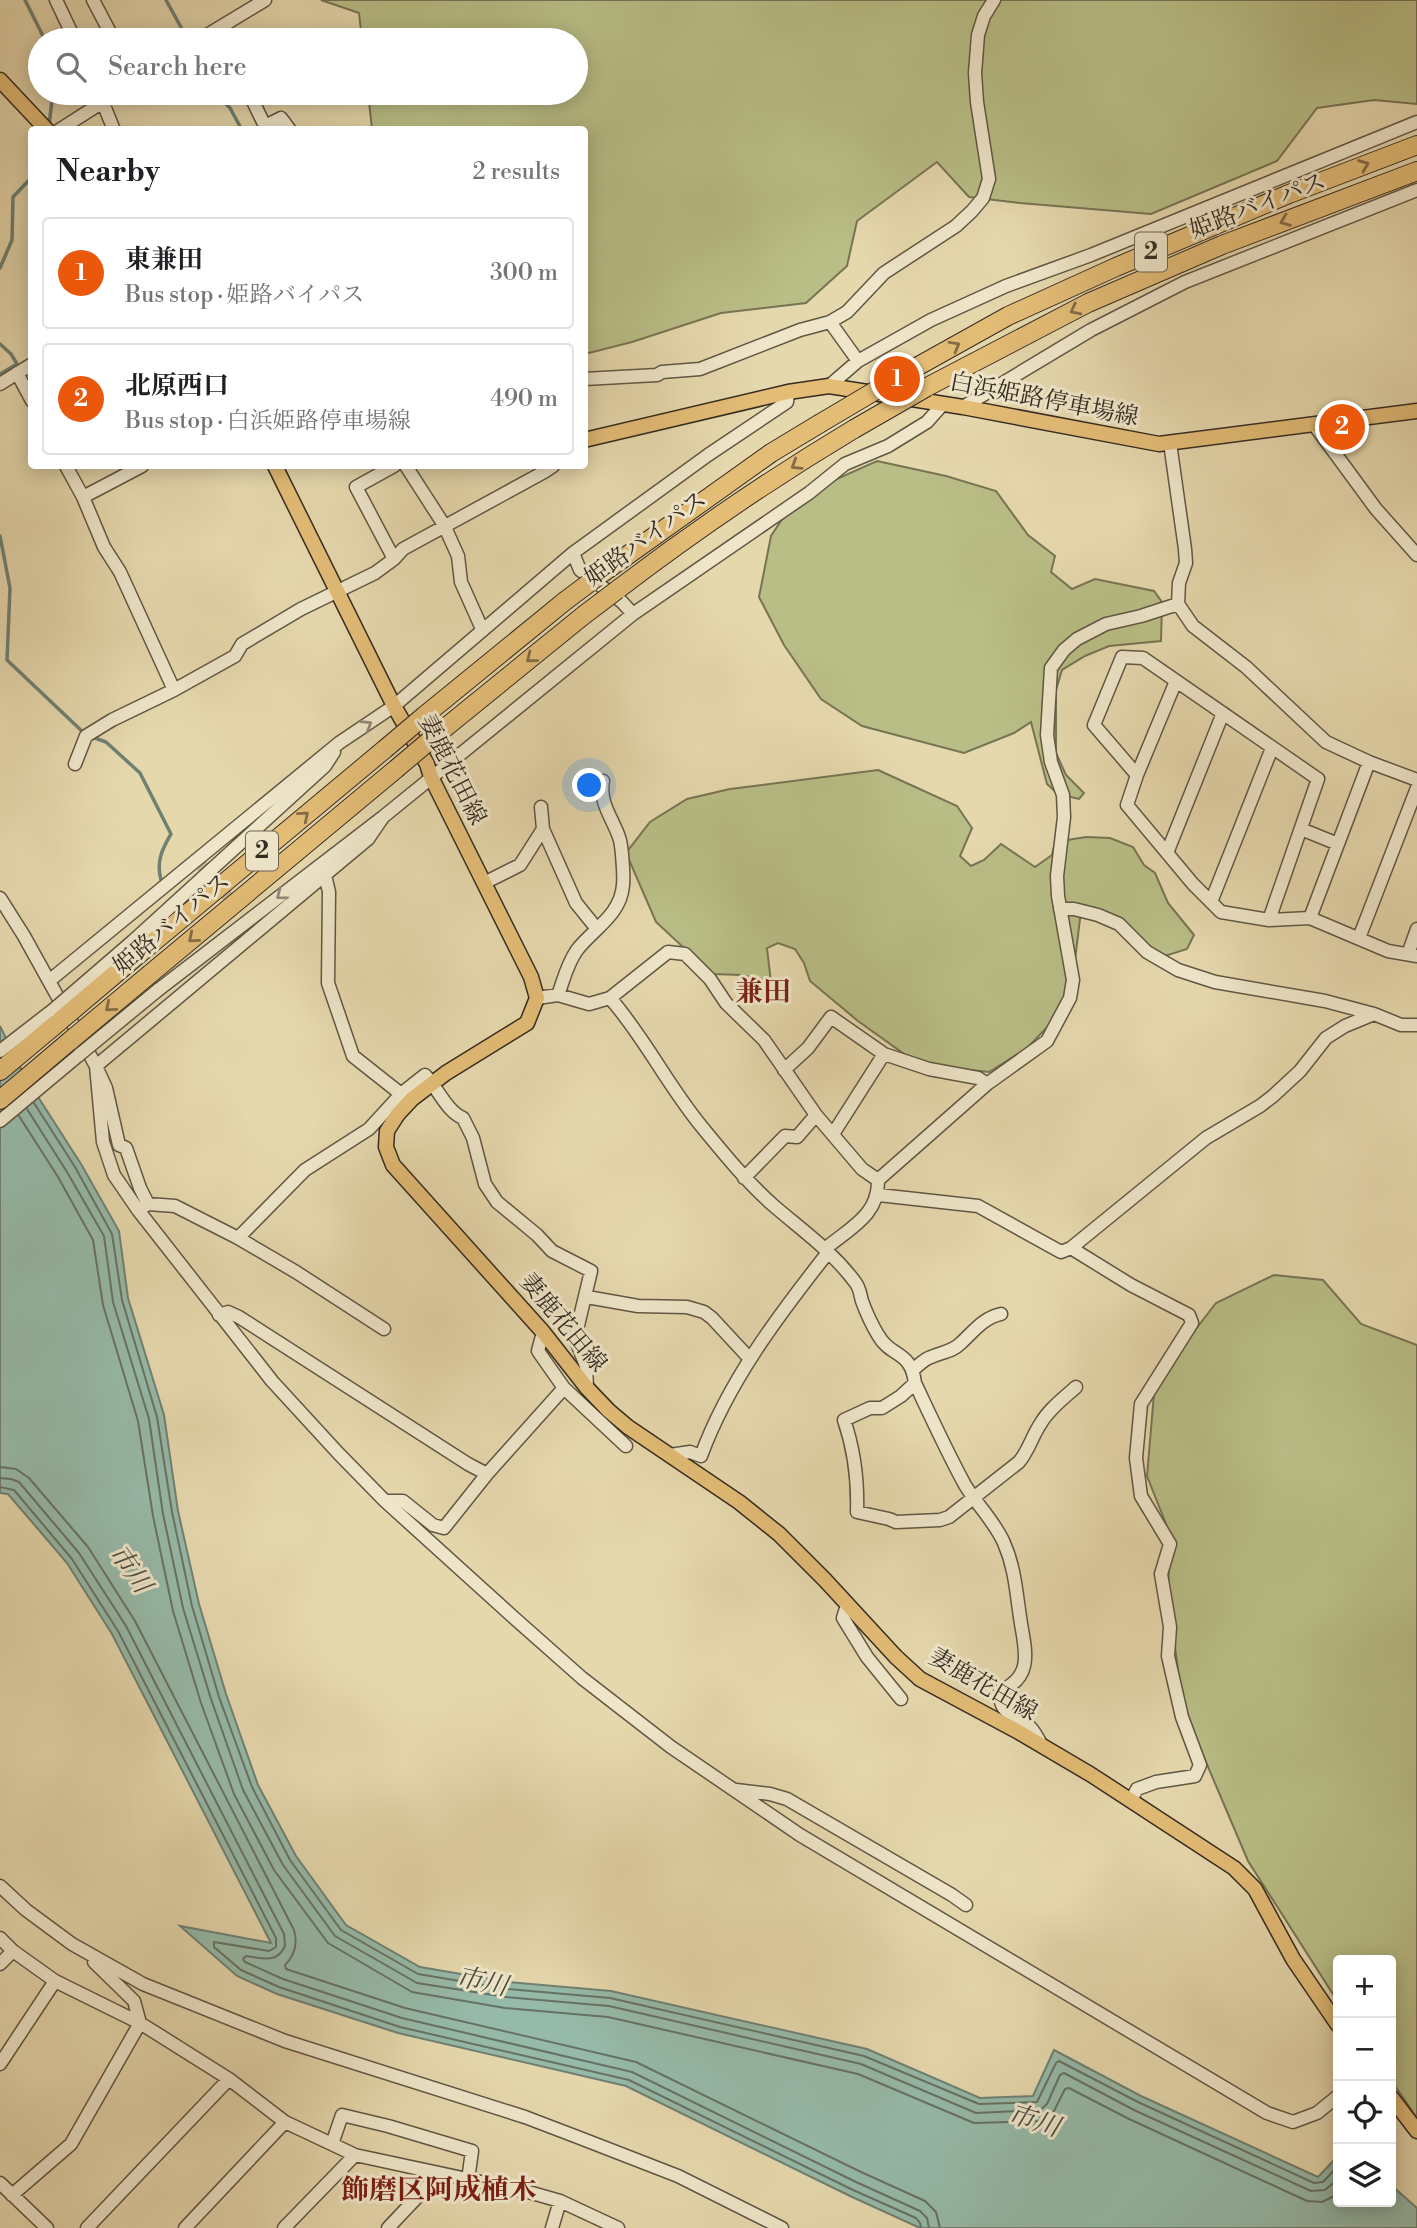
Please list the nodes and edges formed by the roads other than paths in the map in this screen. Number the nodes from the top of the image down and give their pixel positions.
1 (56, 0) edge
2 (93, 0) edge
3 (265, 0) edge
4 (994, 0) edge
5 (69, 28) edge
6 (108, 28) edge
7 (229, 28) edge
8 (0, 80) edge
9 (91, 105) edge
10 (104, 105) edge
11 (255, 105) edge
12 (1417, 122) edge
13 (44, 126) edge
14 (64, 126) edge
15 (112, 126) edge
16 (265, 126) edge
17 (265, 126) edge
18 (287, 126) edge
19 (1417, 145) edge
20 (1417, 171) edge
21 (1417, 190) edge
22 (830, 323) junction
23 (858, 361) junction
24 (28, 366) edge
25 (17, 373) junction
26 (588, 379) edge
27 (0, 384) edge
28 (828, 386) junction
29 (788, 391) junction
30 (28, 394) edge
31 (943, 404) junction
32 (963, 407) junction
33 (1417, 411) edge
34 (1315, 426) junction
35 (588, 439) edge
36 (1170, 443) junction
37 (68, 469) edge
38 (126, 469) edge
39 (276, 469) edge
40 (389, 469) edge
41 (408, 469) edge
42 (548, 469) edge
43 (83, 497) junction
44 (444, 525) junction
45 (573, 552) junction
46 (1417, 555) edge
47 (394, 559) junction
48 (336, 591) junction
49 (1178, 604) junction
50 (633, 614) junction
51 (482, 629) junction
52 (1176, 681) junction
53 (174, 690) junction
54 (394, 706) junction
55 (1223, 713) junction
56 (339, 743) junction
57 (1272, 748) junction
58 (1369, 762) junction
59 (75, 764) dead end
60 (1137, 775) junction
61 (431, 777) junction
62 (1417, 780) edge
63 (603, 781) dead end
64 (1417, 788) edge
65 (541, 807) dead end
66 (383, 817) junction
67 (543, 829) junction
68 (1301, 829) junction
69 (1338, 844) junction
70 (1167, 853) junction
71 (325, 875) junction
72 (484, 883) junction
73 (0, 898) edge
74 (1210, 902) junction
75 (1060, 909) junction
76 (1310, 918) junction
77 (1269, 920) junction
78 (593, 924) dead end
79 (1417, 929) edge
80 (1359, 939) junction
81 (136, 948) junction
82 (1412, 955) edge
83 (49, 981) junction
84 (154, 982) junction
85 (558, 995) junction
86 (537, 998) junction
87 (610, 998) junction
88 (1374, 1014) junction
89 (1417, 1026) edge
90 (26, 1039) junction
91 (0, 1051) edge
92 (884, 1054) junction
93 (96, 1066) junction
94 (784, 1070) junction
95 (0, 1071) edge
96 (45, 1073) junction
97 (433, 1083) junction
98 (987, 1084) junction
99 (401, 1094) junction
100 (0, 1100) edge
101 (816, 1115) junction
102 (0, 1121) edge
103 (833, 1134) junction
104 (744, 1178) junction
105 (878, 1180) junction
106 (878, 1195) junction
107 (143, 1207) junction
108 (237, 1238) junction
109 (826, 1248) junction
110 (1071, 1248) junction
111 (587, 1297) junction
112 (1001, 1314) dead end
113 (219, 1315) junction
114 (384, 1329) dead end
115 (543, 1332) junction
116 (750, 1359) junction
117 (913, 1370) junction
118 (915, 1383) junction
119 (1076, 1387) dead end
120 (564, 1388) junction
121 (587, 1388) junction
122 (609, 1410) junction
123 (602, 1425) junction
124 (626, 1446) dead end
125 (670, 1455) junction
126 (487, 1474) junction
127 (973, 1497) junction
128 (385, 1501) junction
129 (847, 1605) junction
130 (901, 1699) dead end
131 (1042, 1746) junction
132 (732, 1789) junction
133 (1131, 1800) junction
134 (0, 1886) edge
135 (965, 1905) dead end
136 (0, 1938) edge
137 (72, 1944) junction
138 (13, 1951) junction
139 (0, 1964) edge
140 (55, 1981) junction
141 (1333, 2018) edge
142 (139, 2023) junction
143 (0, 2064) edge
144 (229, 2079) junction
145 (1333, 2100) edge
146 (1396, 2104) edge
147 (285, 2123) junction
148 (1417, 2131) edge
149 (332, 2144) junction
150 (355, 2155) junction
151 (439, 2174) junction
152 (468, 2180) junction
153 (0, 2183) edge
154 (12, 2195) junction
155 (561, 2201) junction
156 (397, 2225) edge
157 (47, 2228) edge
158 (87, 2228) edge
159 (185, 2228) edge
160 (284, 2228) edge
161 (552, 2228) edge
162 (618, 2228) edge
163 (782, 2228) edge

1 - 5 street
2 - 6 street
3 - 7 street
4 - 22 street
8 - 13 main road
9 - 14 street
10 - 15 street
11 - 16 street
12 - 23 street
17 - 18 street
81 -> 19 highway, 姫路バイパス / 2, bridge
20 -> 84 highway, 姫路バイパス / 2, bridge
21 - 32 street
22 - 23 street
22 - 26 street
23 - 28 street
24 - 25 street
25 - 27 street
25 - 30 street
28 - 29 main road, 白浜姫路停車場線
28 - 31 main road, 白浜姫路停車場線
29 - 35 main road, 白浜姫路停車場線
29 - 45 street
31 - 32 main road, 白浜姫路停車場線
31 - 50 street
32 - 36 main road, 白浜姫路停車場線
33 - 34 main road, 白浜姫路停車場線
34 - 36 main road, 白浜姫路停車場線
34 - 46 street
36 - 49 street
37 - 43 street
38 - 43 street
39 - 48 main road, 妻鹿花田線
40 - 47 street
41 - 44 street
42 - 44 street
43 - 53 street
44 - 47 street
44 - 51 street
45 - 50 street
45 - 51 street
47 - 48 street
48 - 53 street
48 - 54 main road, 妻鹿花田線
49 - 58 street
49 - 75 street
50 - 61 street
51 - 54 street
52 - 55 street
52 - 60 street
52 - 60 street
53 - 59 street
56 -> 54 street
54 - 61 main road, 妻鹿花田線
55 - 57 street
55 - 70 street
56 - 81 street
56 - 83 street
57 - 68 street
57 - 74 street
58 - 62 street
58 - 69 street
60 - 70 street
61 - 66 street
61 - 72 main road, 妻鹿花田線
63 - 85 street
64 - 80 street
65 - 67 street
66 - 71 street
66 -> 84 street
67 - 72 street
67 - 78 street
68 - 69 street
68 - 77 street
69 - 76 street
70 - 74 street
71 - 93 street
71 - 99 street
72 - 86 main road, 妻鹿花田線
73 - 83 street
74 - 77 street
75 - 88 street
75 - 98 street
76 - 77 street
76 - 80 street
79 - 82 street
80 - 82 street
81 - 90 highway, 姫路バイパス / 2, bridge
83 - 93 street
84 -> 96 highway, 姫路バイパス / 2, bridge
85 - 86 street
85 - 87 street
86 - 97 main road, 妻鹿花田線
87 - 94 street
87 - 104 street
88 - 89 street
88 - 110 street
90 - 91 street
90 - 95 highway, 姫路バイパス / 2
92 - 94 street
92 - 98 street
92 - 103 street
93 - 107 street
93 - 107 street
94 - 101 street
96 - 100 highway, 姫路バイパス / 2
96 - 102 street
97 - 99 street
97 - 111 street
97 - 115 main road, 妻鹿花田線
98 - 105 street
99 - 108 street
101 - 103 street
101 - 104 street
103 - 105 street
104 - 109 street
105 - 106 street
106 - 109 street
106 - 110 street
107 - 108 street
107 - 113 street
108 - 114 street
109 - 116 street
109 - 117 street
110 - 133 street
111 - 116 street
111 - 121 street
112 - 117 street
113 - 126 street
113 - 128 street
115 - 120 street
115 - 121 main road, 妻鹿花田線
116 - 125 street
117 - 118 street
118 - 127 street
118 - 127 street
119 - 127 street
120 - 123 street
120 - 126 street
121 - 122 main road, 妻鹿花田線
122 - 123 street
122 - 125 main road, 妻鹿花田線
123 - 124 street
125 - 129 main road, 妻鹿花田線
126 - 128 street
127 - 131 street
128 - 132 street
129 - 130 street
129 - 131 main road, 妻鹿花田線
131 - 133 main road, 妻鹿花田線
132 - 135 street
132 - 145 street
133 - 141 main road, 妻鹿花田線
134 - 137 street
136 - 138 street
137 - 142 street
137 - 163 street
138 - 139 street
138 - 140 street
140 - 142 street
140 - 143 street
142 - 144 street
142 - 154 street
144 - 147 street
144 - 158 street
146 - 148 main road
147 - 149 street
147 - 159 street
149 - 150 street
149 - 152 street
150 - 151 street
150 - 160 street
151 - 152 street
151 - 156 street
152 - 155 street
153 - 154 street
154 - 157 street
155 - 161 street
155 - 162 street

